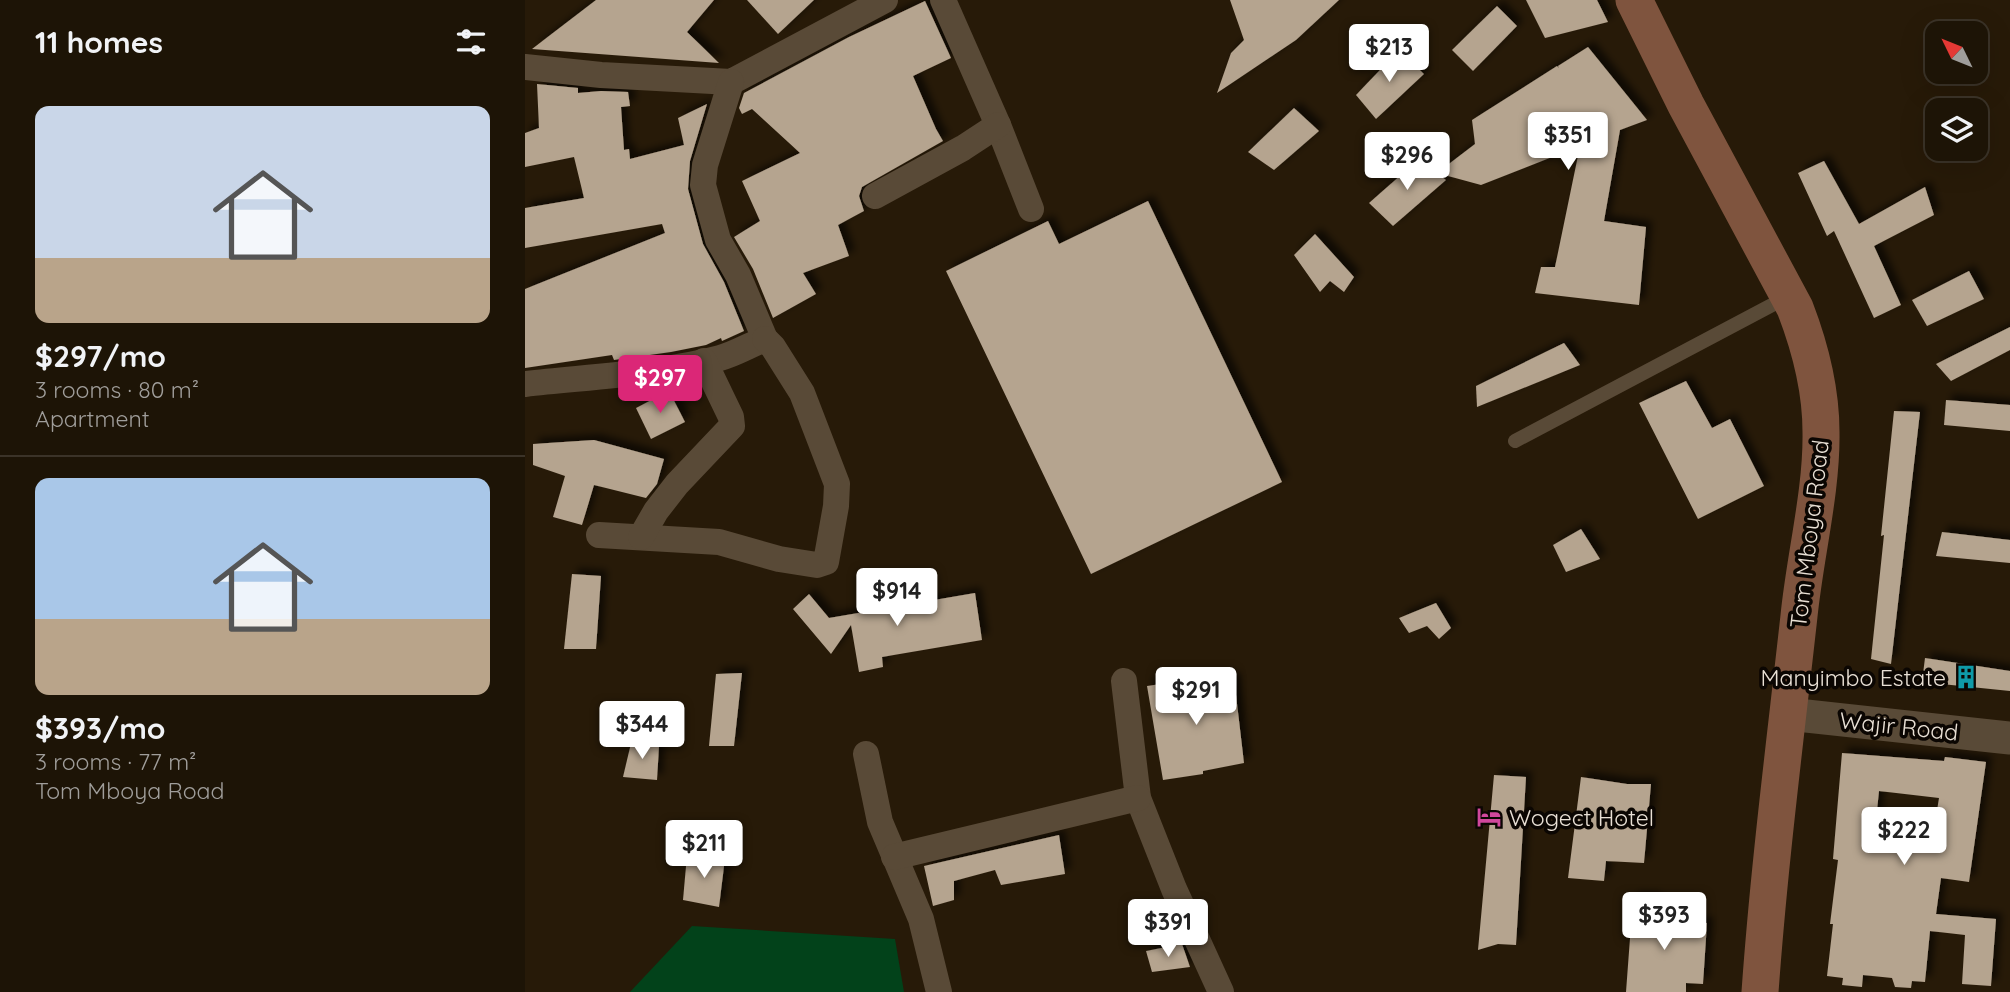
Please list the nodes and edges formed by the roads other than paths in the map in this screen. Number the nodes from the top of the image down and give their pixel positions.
1 (885, 0) edge
2 (943, 0) edge
3 (1634, 0) edge
4 (1661, 0) edge
5 (525, 67) edge
6 (731, 82) junction
7 (1686, 105) junction
8 (998, 125) junction
9 (875, 196) dead end
10 (1031, 209) dead end
11 (1788, 296) junction
12 (765, 339) junction
13 (704, 361) junction
14 (525, 384) edge
15 (1515, 442) dead end
16 (600, 536) dead end
17 (641, 537) junction
18 (1124, 681) dead end
19 (1788, 713) junction
20 (2010, 738) edge
21 (866, 754) dead end
22 (1138, 799) junction
23 (894, 857) junction
24 (939, 992) edge
25 (1221, 992) edge
26 (1760, 992) edge

1 - 6 street
2 - 8 street
3 - 7 main road
4 - 7 main road
5 - 6 street
6 - 12 street
7 - 11 main road, Tom Mboya Road
8 - 9 street
8 - 10 street
11 - 15 lane
11 - 19 main road, Tom Mboya Road
12 - 13 street
12 - 17 street
13 - 14 street
13 - 17 street
16 - 17 street
18 - 22 street
19 - 20 street, Wajir Road
19 - 26 main road, Tom Mboya Road
21 - 23 street
22 - 23 street
22 - 25 street
23 - 24 street

